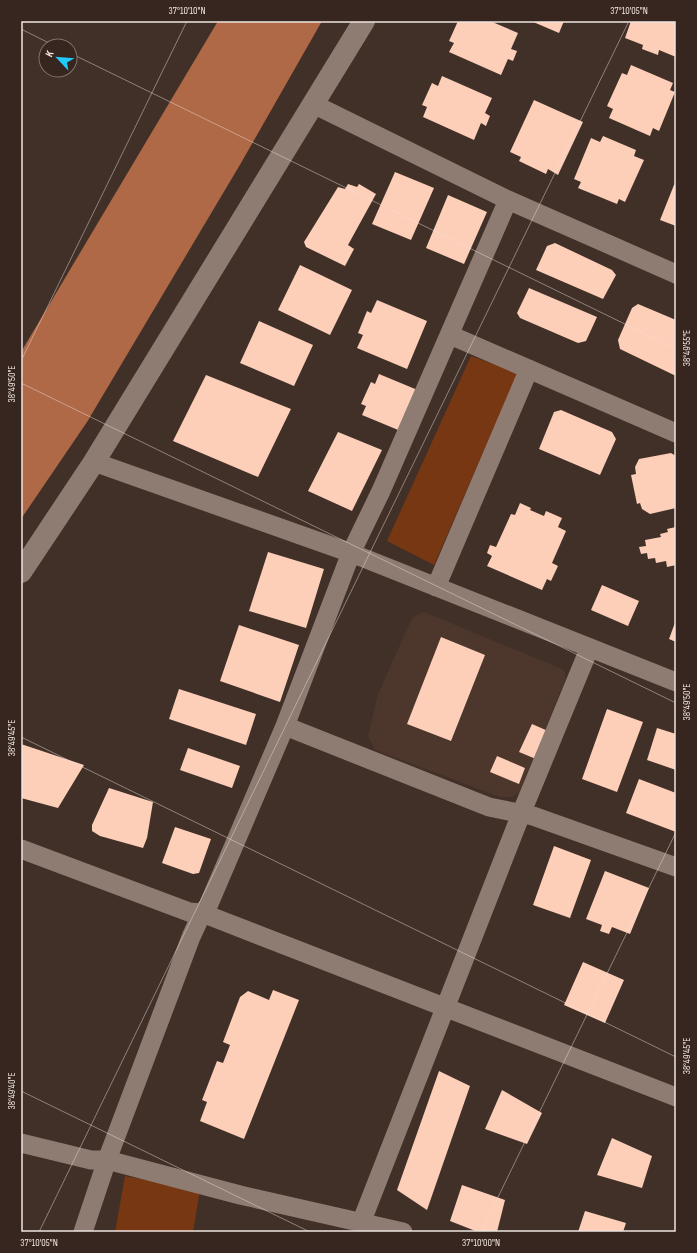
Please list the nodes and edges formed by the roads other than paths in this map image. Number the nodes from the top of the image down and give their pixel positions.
1 (364, 21) edge
2 (313, 104) junction
3 (508, 200) junction
4 (676, 274) edge
5 (450, 335) junction
6 (529, 369) junction
7 (676, 433) edge
8 (94, 462) junction
9 (351, 553) junction
10 (21, 572) edge
11 (436, 587) junction
12 (589, 649) junction
13 (676, 682) edge
14 (285, 726) junction
15 (521, 814) junction
16 (21, 849) edge
17 (676, 867) edge
18 (202, 913) junction
19 (445, 1008) junction
20 (676, 1097) edge
21 (21, 1143) edge
22 (107, 1160) junction
23 (361, 1223) junction
24 (83, 1232) edge
25 (403, 1232) edge

1 - 2 street
2 - 3 street
2 - 8 street
3 - 4 street
3 - 5 street
5 - 6 street
5 - 9 street
6 - 7 street
6 - 11 street
8 - 9 street
8 - 10 street
9 - 11 street
9 - 14 street
11 - 12 street
12 - 13 street
12 - 15 street
14 - 15 street
14 - 18 street
15 - 17 street
15 - 19 street
16 - 18 street
18 - 19 street
18 - 22 street
19 - 20 street
19 - 23 street
21 - 22 street
22 - 23 street
22 - 24 street
23 - 25 street

